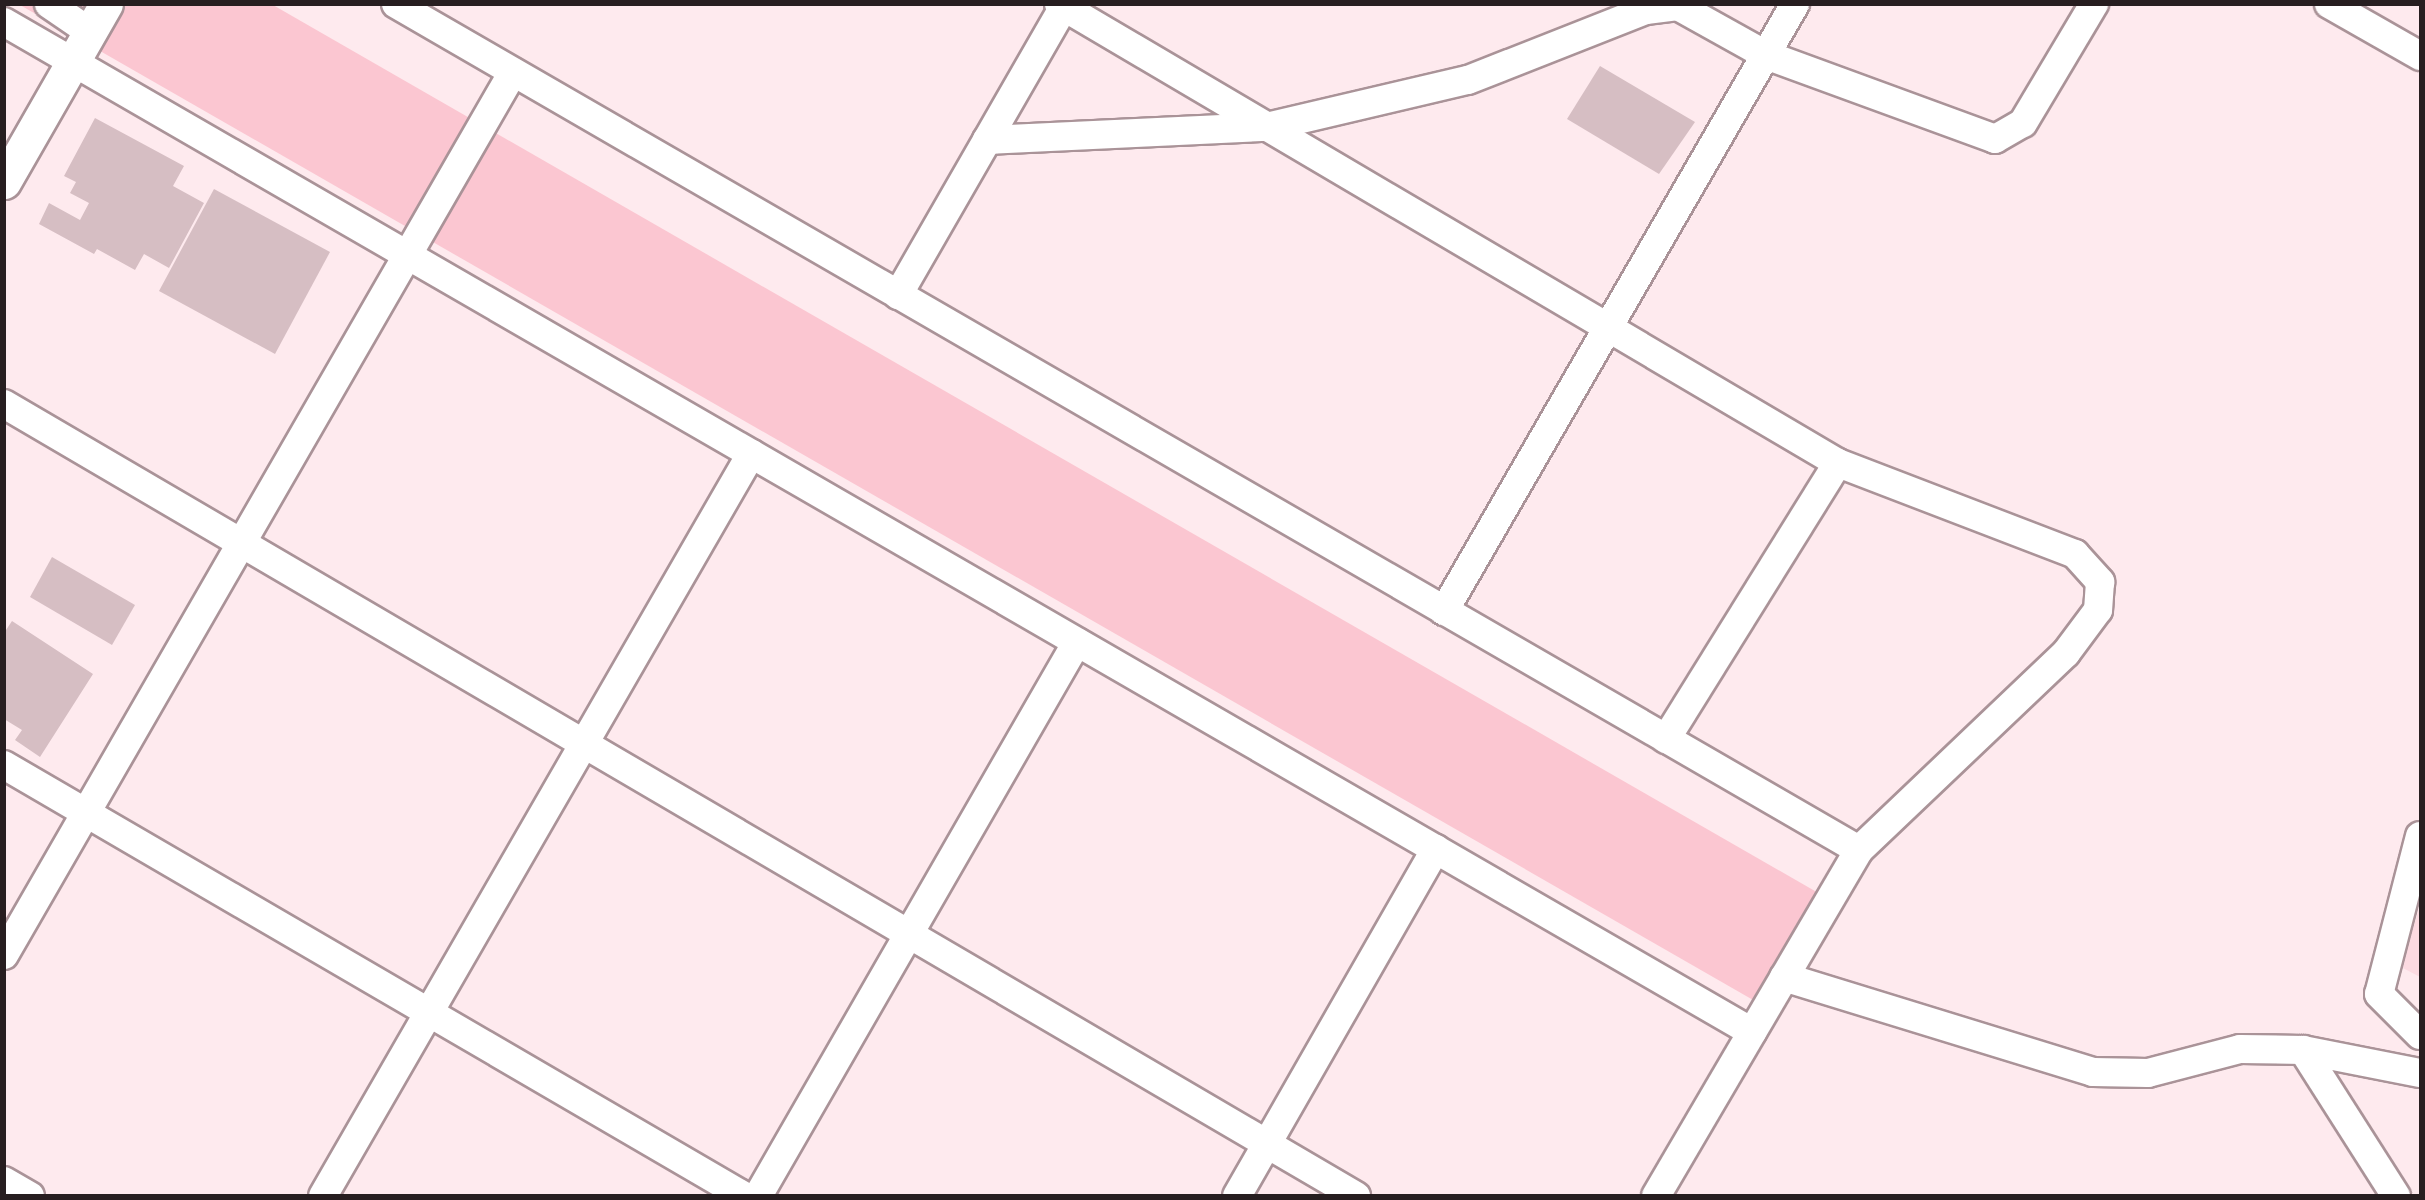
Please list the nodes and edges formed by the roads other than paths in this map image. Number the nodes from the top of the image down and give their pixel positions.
1 (49, 4) edge
2 (396, 4) edge
3 (1795, 4) edge
4 (2094, 4) edge
5 (2329, 4) edge
6 (1064, 5) edge
7 (98, 18) edge
8 (4, 22) edge
9 (1766, 55) junction
10 (2421, 56) edge
11 (73, 62) junction
12 (513, 72) junction
13 (1267, 127) junction
14 (987, 140) junction
15 (4, 182) edge
16 (408, 255) junction
17 (898, 295) junction
18 (1608, 328) junction
19 (4, 404) edge
20 (751, 453) junction
21 (1838, 463) junction
22 (242, 543) junction
23 (1444, 611) junction
24 (1077, 642) junction
25 (1666, 739) junction
26 (584, 744) junction
27 (4, 765) edge
28 (87, 812) junction
29 (2421, 836) edge
30 (1436, 849) junction
31 (1859, 850) junction
32 (909, 934) junction
33 (4, 955) edge
34 (1784, 977) junction
35 (429, 1012) junction
36 (1752, 1032) junction
37 (2421, 1035) edge
38 (2303, 1050) junction
39 (2421, 1073) edge
40 (1267, 1143) junction
41 (4, 1181) edge
42 (30, 1196) edge
43 (323, 1196) edge
44 (744, 1196) edge
45 (758, 1196) edge
46 (1237, 1196) edge
47 (1356, 1196) edge
48 (1656, 1196) edge
49 (2396, 1196) edge

1 - 7 street
2 - 12 street
3 - 9 street
4 - 9 street
5 - 10 street
6 - 13 street
6 - 14 street
7 - 11 main road
8 - 11 street
9 - 13 street
9 - 18 street
11 - 15 main road
11 - 16 street
12 - 16 street
12 - 17 street
13 - 14 street
13 - 18 street
14 - 17 street
16 - 20 street
16 - 22 street
17 - 23 street
18 - 21 street
18 - 23 street
19 - 22 street
20 - 24 street
20 - 26 street
21 - 25 street
21 - 31 street
22 - 26 street
22 - 28 street
23 - 25 street
24 - 30 street
24 - 32 street
25 - 31 street
26 - 32 street
26 - 35 street
27 - 28 street
28 - 33 street
28 - 35 street
29 - 37 street
30 - 36 street
30 - 40 street
31 - 34 street
32 - 40 street
32 - 45 street
34 - 36 street
34 - 38 street
35 - 43 street
35 - 44 street
36 - 48 street
38 - 39 street
38 - 49 street
40 - 46 street
40 - 47 street
41 - 42 street

